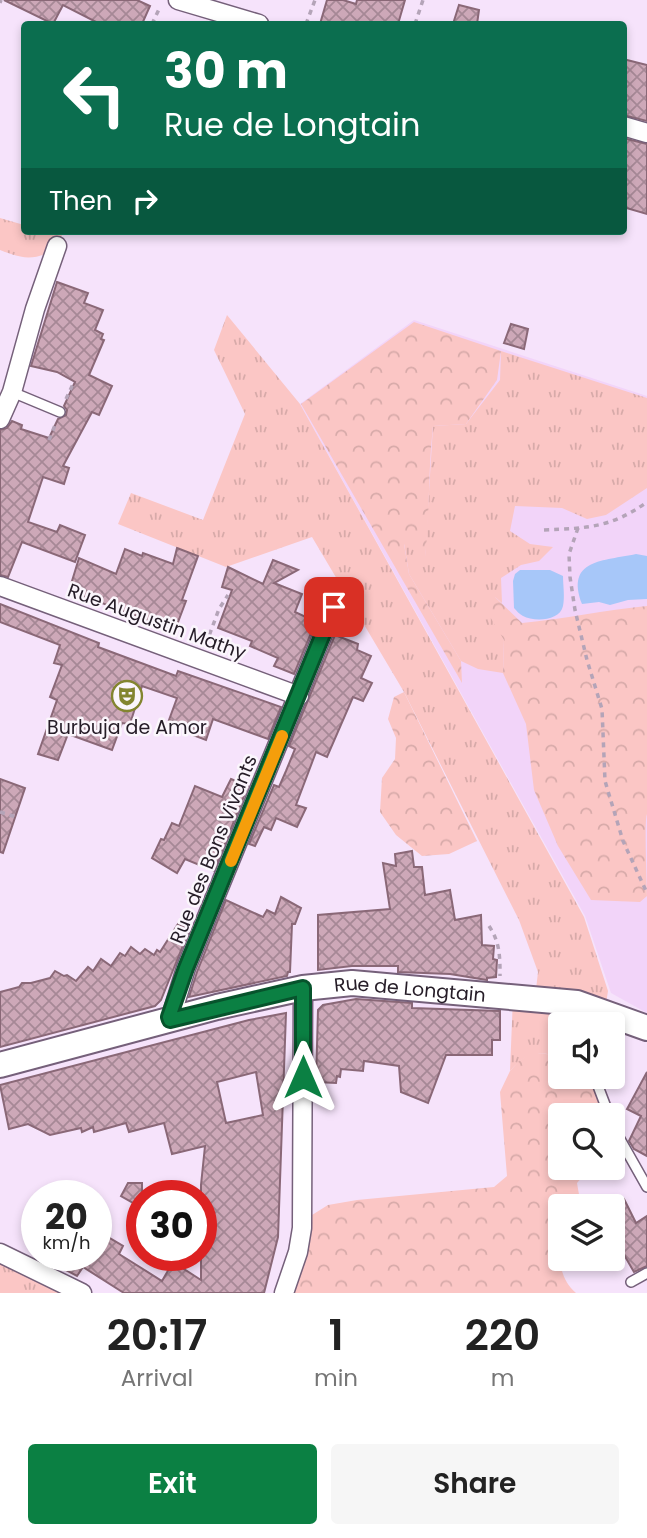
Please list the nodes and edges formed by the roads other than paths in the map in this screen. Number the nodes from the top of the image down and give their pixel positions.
1 (178, 0) edge
2 (249, 21) edge
3 (627, 127) edge
4 (647, 133) edge
5 (57, 246) dead end
6 (12, 392) junction
7 (60, 412) dead end
8 (0, 419) edge
9 (0, 586) edge
10 (334, 607) dead end
11 (299, 696) junction
12 (303, 988) junction
13 (597, 1012) edge
14 (170, 1020) junction
15 (625, 1022) edge
16 (647, 1028) edge
17 (0, 1065) edge
18 (625, 1148) edge
19 (647, 1187) edge
20 (0, 1253) edge
21 (647, 1273) edge
22 (631, 1282) dead end
23 (82, 1293) edge
24 (284, 1293) edge

1 - 2 street
3 - 4 street
5 - 6 street
6 - 7 lane
6 - 8 street
9 - 11 street, Rue Augustin Mathy
10 - 11 street, Rue des Bons Vivants
11 - 14 street, Rue des Bons Vivants
12 - 13 street, Rue de Longtain
12 - 14 street, Rue de Longtain
12 - 24 street
14 - 17 street, Rue de Longtain
15 - 16 street, Rue de Longtain
18 - 19 lane
20 - 23 street
21 - 22 lane

